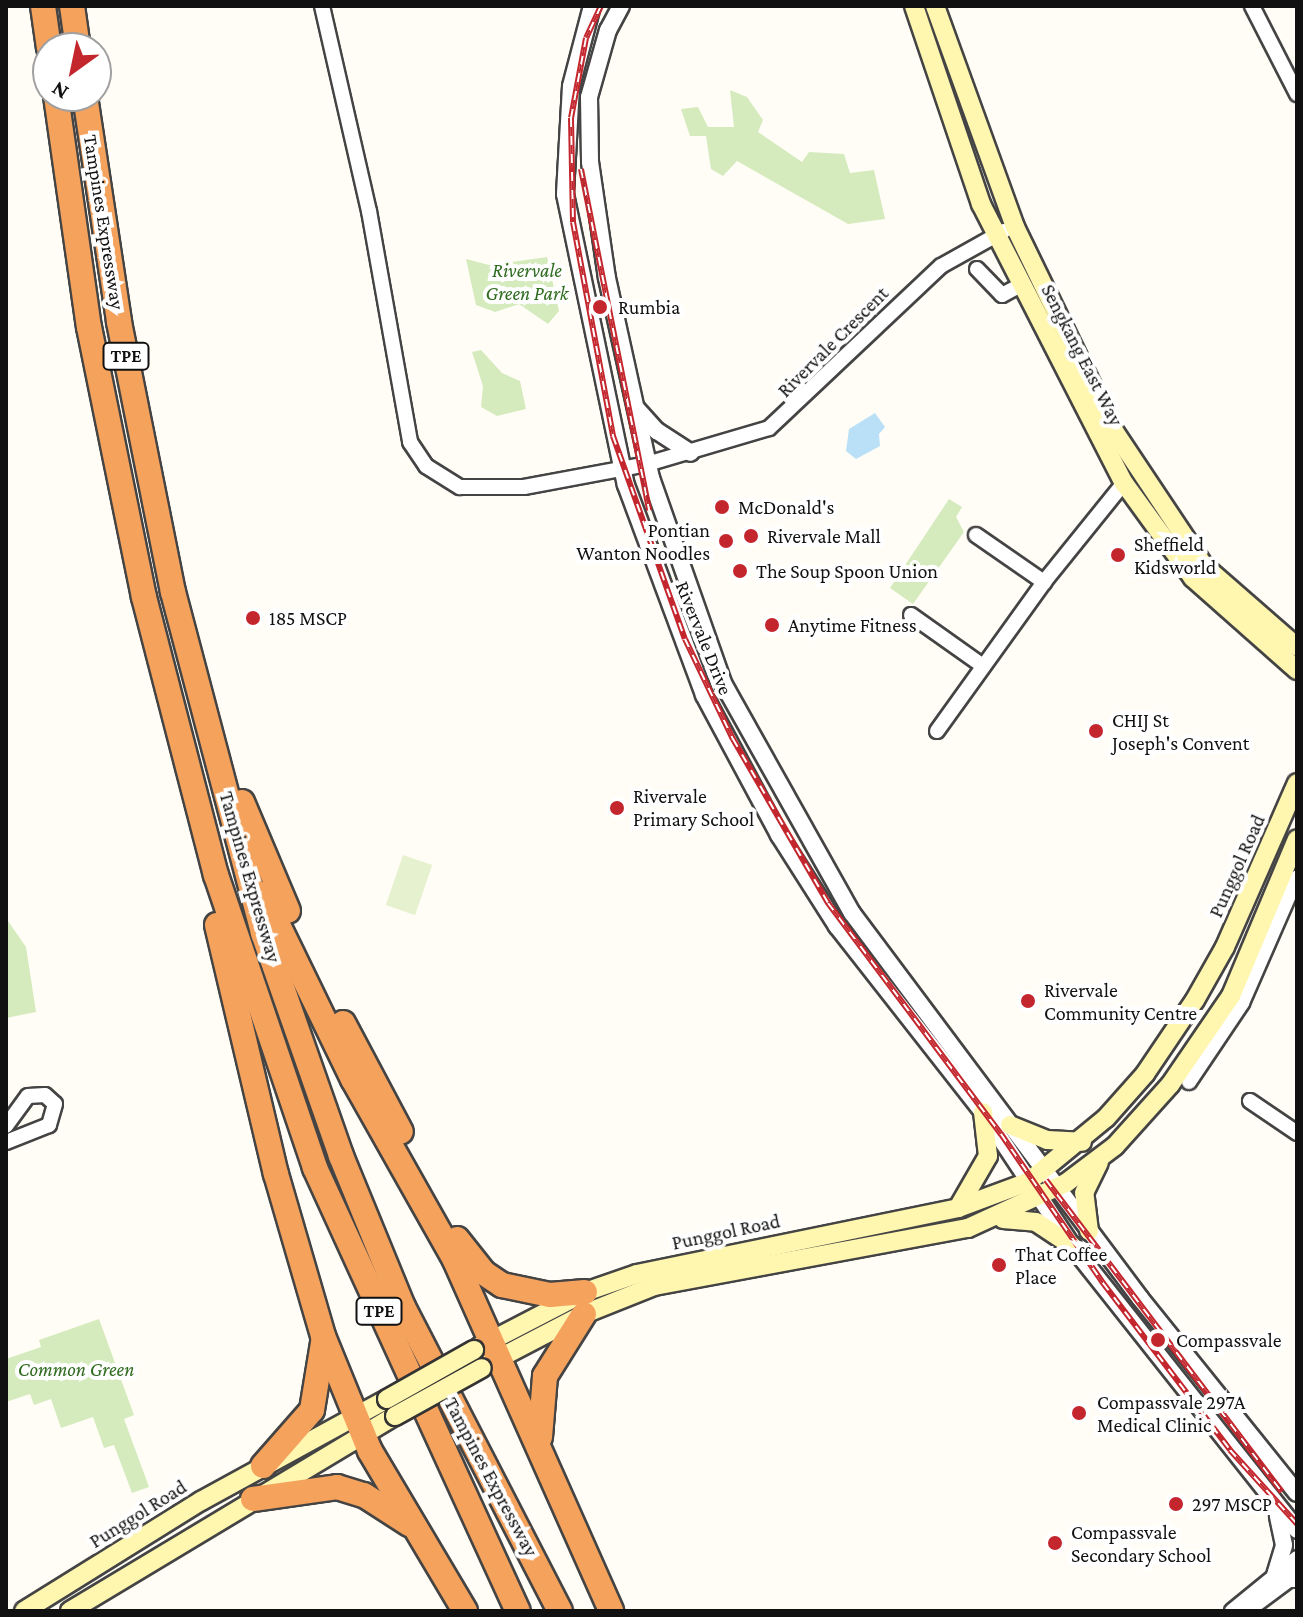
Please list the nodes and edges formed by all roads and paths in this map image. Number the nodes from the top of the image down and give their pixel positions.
1 (43, 6) edge
2 (72, 6) edge
3 (322, 6) edge
4 (592, 6) edge
5 (621, 6) edge
6 (914, 6) edge
7 (935, 6) edge
8 (1252, 6) edge
9 (47, 32) edge
10 (76, 32) edge
11 (1297, 94) edge
12 (58, 112) edge
13 (88, 112) edge
14 (1015, 227) junction
15 (995, 235) junction
16 (977, 269) dead end
17 (1021, 285) junction
18 (633, 405) junction
19 (691, 453) junction
20 (647, 464) junction
21 (622, 469) junction
22 (1124, 483) junction
23 (976, 535) dead end
24 (1044, 582) junction
25 (911, 615) dead end
26 (1293, 656) edge
27 (983, 666) junction
28 (208, 719) junction
29 (937, 731) dead end
30 (1297, 783) edge
31 (1297, 839) edge
32 (244, 856) junction
33 (216, 875) junction
34 (1290, 882) edge
35 (377, 1087) junction
36 (1250, 1101) dead end
37 (983, 1112) junction
38 (1010, 1125) junction
39 (6, 1126) edge
40 (1297, 1133) edge
41 (6, 1142) edge
42 (1082, 1142) junction
43 (1115, 1146) junction
44 (394, 1153) junction
45 (1044, 1170) junction
46 (1028, 1182) junction
47 (414, 1185) junction
48 (1058, 1188) junction
49 (1041, 1199) junction
50 (440, 1207) junction
51 (958, 1208) junction
52 (997, 1218) junction
53 (1089, 1231) junction
54 (1072, 1246) junction
55 (584, 1303) junction
56 (323, 1336) junction
57 (496, 1349) junction
58 (360, 1426) junction
59 (540, 1443) junction
60 (263, 1466) junction
61 (1295, 1489) edge
62 (253, 1499) junction
63 (1274, 1505) junction
64 (414, 1528) junction
65 (1297, 1530) edge
66 (1297, 1558) edge
67 (542, 1573) junction
68 (1290, 1577) edge
69 (24, 1611) edge
70 (70, 1611) edge
71 (465, 1611) edge
72 (518, 1611) edge
73 (560, 1611) edge
74 (575, 1611) edge
75 (611, 1611) edge
76 (1232, 1611) edge
77 (1247, 1611) edge

1 - 9 highway
2 - 10 highway
3 - 21 street, Rivervale Crescent
4 - 21 street, Rivervale Drive
5 - 18 street, Rivervale Drive
6 - 15 main road, Sengkang East Way
7 - 14 main road, Sengkang East Way
8 - 11 street
12 - 33 highway, Tampines Expressway / TPE
13 - 28 highway, Tampines Expressway / TPE
14 - 15 street, Rivervale Crescent
14 - 26 main road, Sengkang East Way
15 - 17 main road, Sengkang East Way
15 - 19 street, Rivervale Crescent
16 - 17 street
17 - 22 main road, Sengkang East Way
18 - 19 street
18 - 20 street, Rivervale Drive
19 - 20 street, Rivervale Crescent
20 - 21 street, Rivervale Crescent
20 - 38 street, Rivervale Drive
21 - 37 street, Rivervale Drive
22 - 24 street
22 - 26 main road, Sengkang East Way
23 - 24 street
24 - 27 street
25 - 27 street
27 - 29 street
28 - 32 highway, Tampines Expressway / TPE
28 - 35 highway
30 - 42 main road, Punggol Road
31 - 34 main road, Punggol Road
32 - 44 highway
32 - 67 highway, Tampines Expressway / TPE
33 - 56 highway
33 - 72 highway, Tampines Expressway / TPE
34 - 43 main road, Punggol Road
35 - 44 highway
35 - 50 highway
36 - 40 street
37 - 46 street, Rivervale Drive
37 - 51 main road
38 - 42 main road
38 - 45 street, Rivervale Drive
39 - 41 street
42 - 45 main road, Punggol Road
43 - 48 main road, Punggol Road
43 - 53 main road
44 - 47 highway
45 - 46 main road, Punggol Road
45 - 48 street, Rivervale Drive
46 - 49 street, Rivervale Drive
46 - 51 main road, Punggol Road
47 - 50 highway
47 - 57 highway
48 - 49 main road, Punggol Road
48 - 53 street, Rivervale Drive
49 - 52 main road, Punggol Road
49 - 54 street, Rivervale Drive
50 - 55 highway
51 - 55 main road, Punggol Road
52 - 54 main road
52 - 55 main road, Punggol Road
53 - 61 street, Rivervale Drive
54 - 63 street, Rivervale Drive
55 - 57 main road, Punggol Road
55 - 59 highway
56 - 58 highway
56 - 60 highway
57 - 58 main road, Punggol Road, bridge
57 - 59 highway
58 - 60 main road, Punggol Road
58 - 62 main road, Punggol Road
58 - 64 highway
59 - 75 highway
60 - 69 main road, Punggol Road
62 - 64 highway
62 - 70 main road, Punggol Road
63 - 65 street, Rivervale Drive
63 - 68 street
64 - 71 highway
66 - 68 street
67 - 73 highway, Tampines Expressway / TPE
67 - 74 highway
68 - 76 street
68 - 77 street

